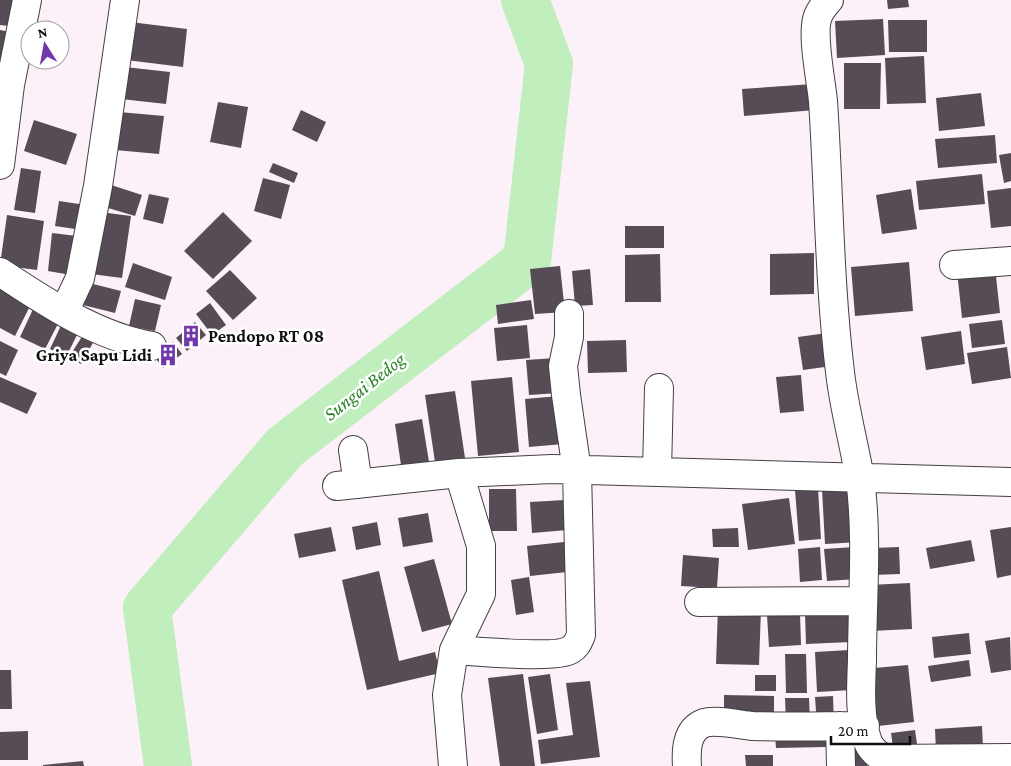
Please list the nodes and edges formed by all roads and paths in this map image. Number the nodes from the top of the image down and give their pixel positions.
1 (27, 0) edge
2 (125, 0) edge
3 (829, 0) edge
4 (6, 73) edge
5 (0, 165) edge
6 (1011, 261) edge
7 (954, 265) dead end
8 (0, 272) edge
9 (64, 312) junction
10 (569, 314) dead end
11 (152, 346) dead end
12 (659, 388) dead end
13 (353, 450) dead end
14 (577, 470) junction
15 (459, 472) junction
16 (658, 472) junction
17 (860, 479) junction
18 (1011, 482) edge
19 (863, 601) junction
20 (699, 602) dead end
21 (454, 650) junction
22 (852, 726) junction
23 (1007, 760) edge
24 (453, 766) edge
25 (687, 766) edge
26 (841, 766) edge

1 - 4 street
2 - 9 street
3 - 17 street
4 - 5 street
6 - 7 street
8 - 9 street
9 - 11 street
10 - 14 street
12 - 16 street
13 - 15 street
14 - 15 street
14 - 16 street
14 - 21 street
15 - 21 street
16 - 17 street
17 - 18 street
17 - 19 street
19 - 20 street
19 - 22 street
21 - 24 street
22 - 23 street
22 - 25 street
22 - 26 street

